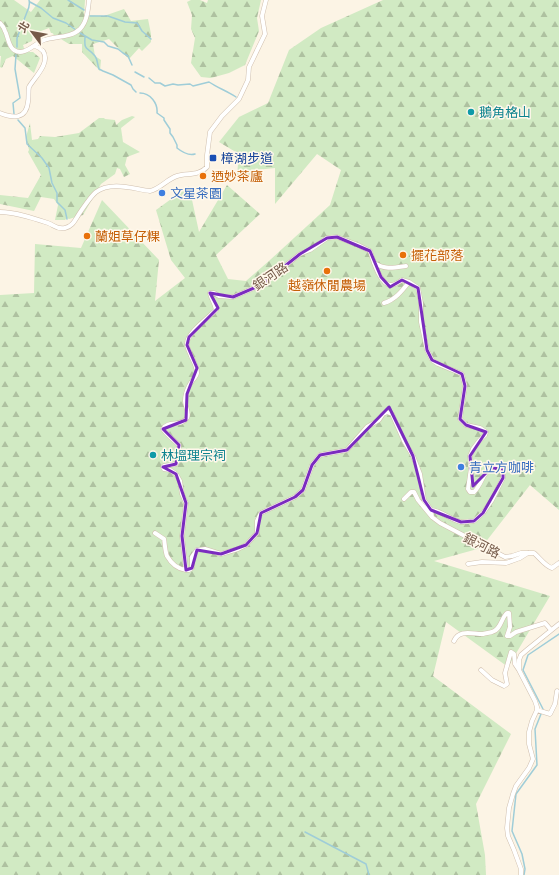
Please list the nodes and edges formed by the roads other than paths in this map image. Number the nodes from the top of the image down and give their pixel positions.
1 (89, 0) edge
2 (266, 0) edge
3 (0, 23) edge
4 (35, 46) junction
5 (0, 113) edge
6 (0, 212) edge
7 (374, 263) junction
8 (406, 266) dead end
9 (409, 282) junction
10 (384, 304) dead end
11 (404, 499) dead end
12 (431, 510) junction
13 (432, 517) junction
14 (155, 533) dead end
15 (528, 552) junction
16 (559, 563) edge
17 (468, 564) dead end
18 (186, 570) junction
19 (559, 624) edge
20 (551, 630) junction
21 (454, 641) dead end
22 (481, 670) dead end
23 (519, 670) junction
24 (557, 691) dead end
25 (537, 710) junction
26 (520, 875) edge

1 - 4 street
2 - 6 street
3 - 4 street
4 - 5 street
7 - 8 street
7 - 9 street, 銀河路
7 - 18 street, 銀河路
9 - 10 street
9 - 12 street, 銀河路
11 - 13 street, 銀河路
12 - 13 street
12 - 18 street
13 - 15 street, 銀河路
14 - 18 street
15 - 16 street
15 - 17 street
19 - 20 street
20 - 21 street
20 - 23 street
22 - 23 street
23 - 25 street
24 - 25 street
25 - 26 street

